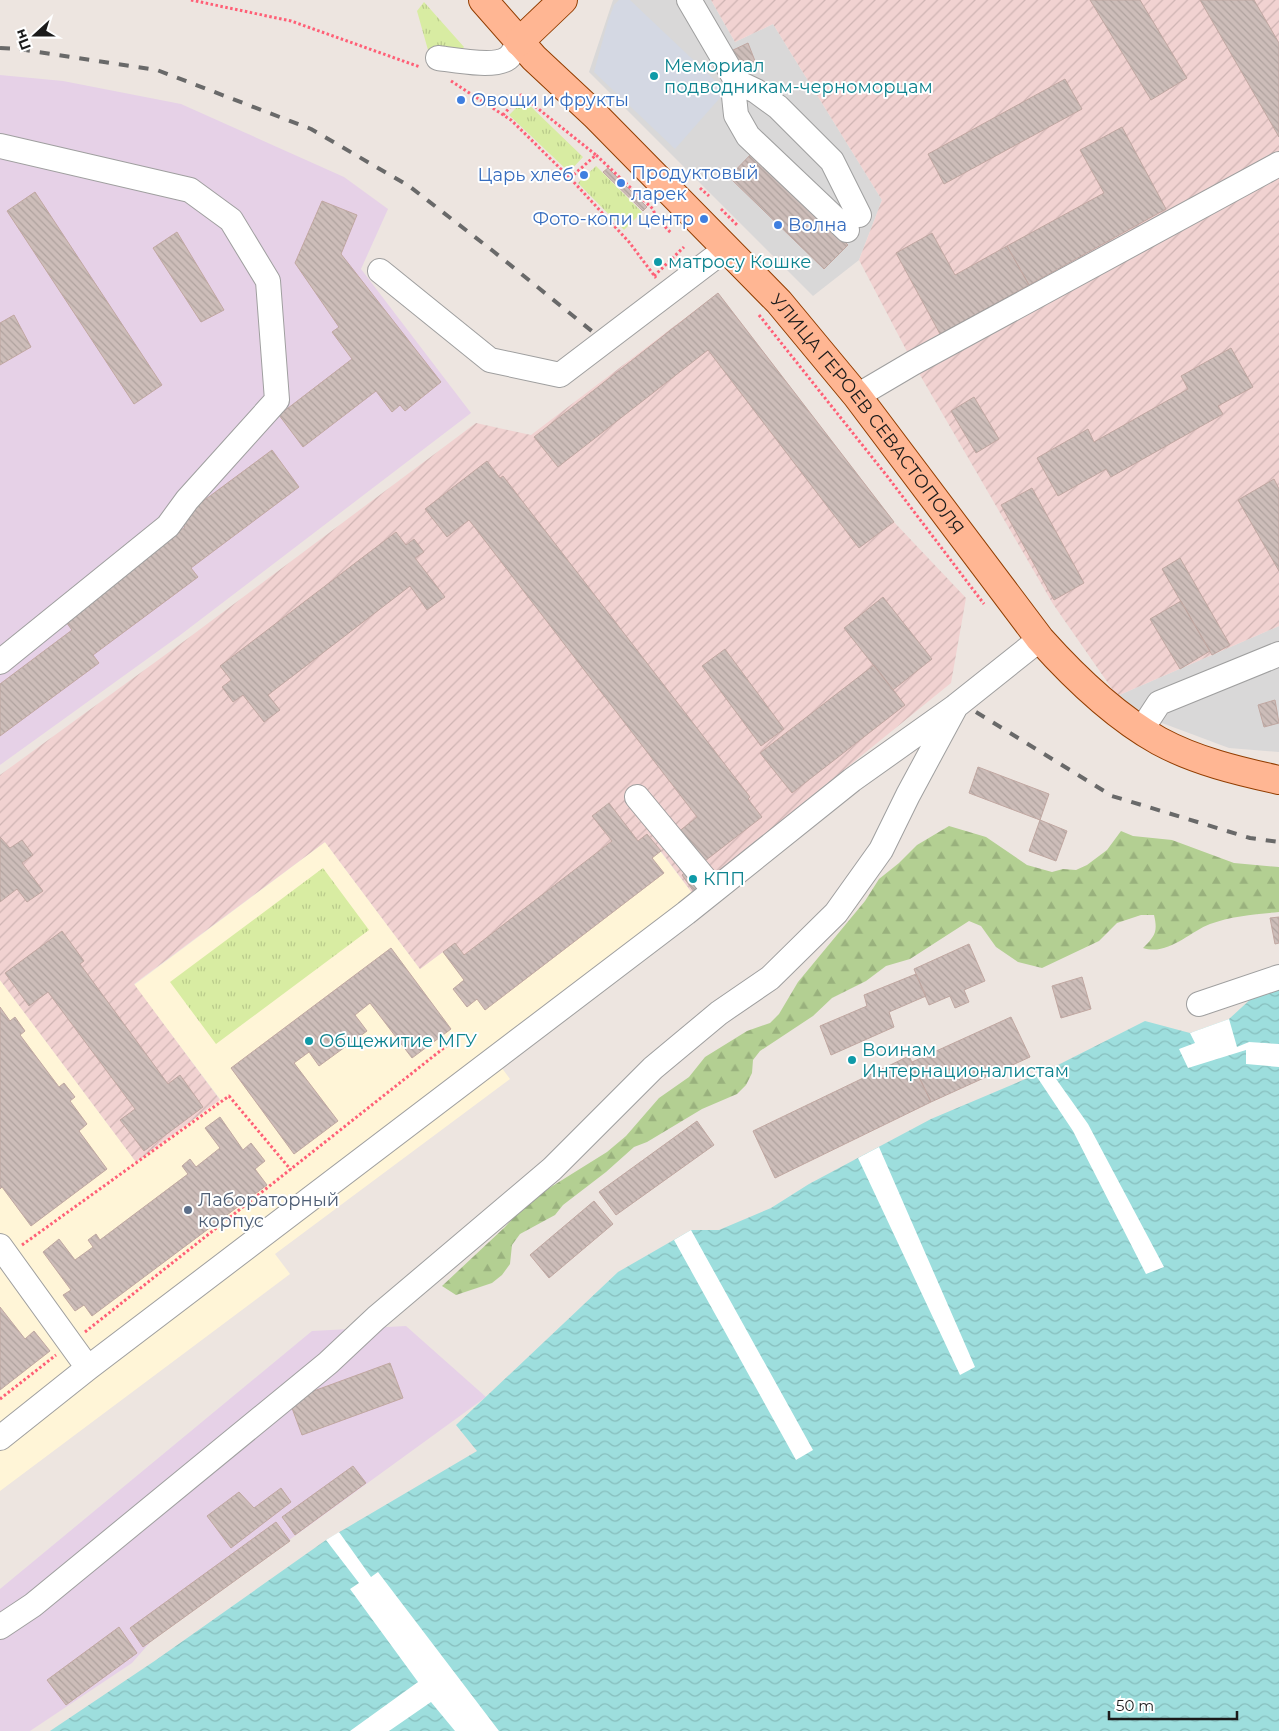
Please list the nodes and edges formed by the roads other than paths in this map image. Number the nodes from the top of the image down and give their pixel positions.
1 (483, 0) edge
2 (563, 0) edge
3 (690, 0) edge
4 (520, 42) junction
5 (436, 68) road end
6 (737, 82) junction
7 (0, 146) edge
8 (1279, 164) edge
9 (734, 239) junction
10 (380, 271) dead end
11 (857, 396) junction
12 (1040, 639) junction
13 (1279, 654) edge
14 (0, 662) edge
15 (956, 706) junction
16 (1142, 729) junction
17 (1279, 780) edge
18 (637, 797) dead end
19 (714, 890) junction
20 (1279, 977) edge
21 (1199, 1004) dead end
22 (4, 1251) edge
23 (88, 1368) junction
24 (0, 1438) edge
25 (0, 1628) edge

1 - 4 main road, УЛИЦА ГЕРОЕВ СЕВАСТОПОЛЯ
2 - 4 main road
3 - 6 street
4 - 5 street
4 - 9 main road, УЛИЦА ГЕРОЕВ СЕВАСТОПОЛЯ
6 - 6 street
7 - 14 street
8 - 11 street
9 - 10 street
9 - 11 main road, УЛИЦА ГЕРОЕВ СЕВАСТОПОЛЯ
11 - 12 main road, УЛИЦА ГЕРОЕВ СЕВАСТОПОЛЯ
12 - 15 street
12 - 16 main road, УЛИЦА ГЕРОЕВ СЕВАСТОПОЛЯ
13 - 16 street
15 - 19 street
15 - 25 street
16 - 17 main road, УЛИЦА ГЕРОЕВ СЕВАСТОПОЛЯ
18 - 19 street
19 - 23 street
20 - 21 street
22 - 23 street
23 - 24 street

